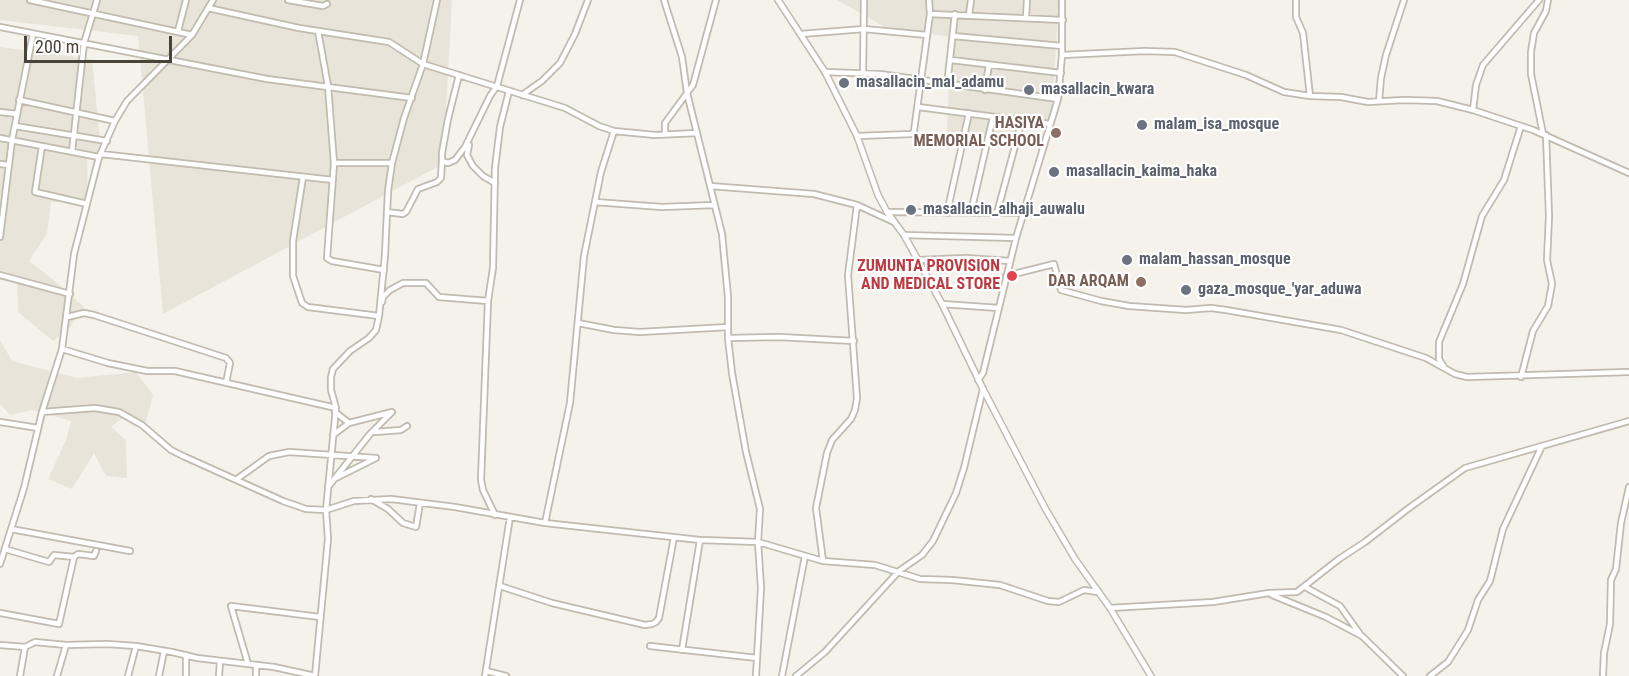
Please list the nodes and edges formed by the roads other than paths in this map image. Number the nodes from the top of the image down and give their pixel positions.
1 (30, 0) edge
2 (97, 0) edge
3 (186, 0) edge
4 (213, 0) edge
5 (288, 0) edge
6 (437, 0) edge
7 (520, 0) edge
8 (588, 0) edge
9 (664, 0) edge
10 (716, 0) edge
11 (778, 0) edge
12 (864, 0) edge
13 (929, 0) edge
14 (970, 0) edge
15 (1027, 0) edge
16 (1062, 0) edge
17 (1296, 0) edge
18 (1404, 0) edge
19 (1539, 0) edge
20 (1548, 0) edge
21 (327, 4) dead end
22 (208, 8) junction
23 (94, 12) junction
24 (930, 14) junction
25 (955, 14) junction
26 (969, 15) junction
27 (1026, 17) junction
28 (1063, 20) junction
29 (0, 27) edge
30 (864, 29) junction
31 (318, 31) junction
32 (178, 32) junction
33 (33, 34) junction
34 (801, 34) junction
35 (192, 35) junction
36 (927, 35) junction
37 (953, 36) junction
38 (84, 43) junction
39 (1062, 46) junction
40 (1062, 55) junction
41 (168, 60) junction
42 (951, 60) junction
43 (423, 64) junction
44 (989, 65) junction
45 (825, 72) junction
46 (863, 73) junction
47 (1061, 74) junction
48 (459, 75) junction
49 (921, 81) junction
50 (947, 85) junction
51 (328, 86) junction
52 (497, 86) junction
53 (986, 90) junction
54 (509, 91) junction
55 (687, 93) junction
56 (522, 94) junction
57 (1310, 96) junction
58 (412, 98) junction
59 (1058, 99) junction
60 (19, 100) junction
61 (1379, 101) junction
62 (918, 107) junction
63 (1473, 110) junction
64 (76, 111) junction
65 (0, 112) edge
66 (969, 113) junction
67 (17, 114) junction
68 (993, 117) junction
69 (1022, 120) junction
70 (115, 121) junction
71 (1050, 124) junction
72 (15, 126) junction
73 (1521, 126) junction
74 (614, 131) junction
75 (697, 133) junction
76 (666, 134) junction
77 (74, 135) junction
78 (1545, 135) junction
79 (857, 136) junction
80 (0, 138) edge
81 (12, 140) junction
82 (470, 140) junction
83 (106, 141) junction
84 (42, 146) junction
85 (72, 152) junction
86 (100, 156) junction
87 (442, 161) junction
88 (334, 163) junction
89 (392, 163) junction
90 (0, 164) edge
91 (9, 165) junction
92 (1629, 173) edge
93 (303, 177) junction
94 (333, 180) junction
95 (495, 183) junction
96 (710, 186) junction
97 (0, 189) edge
98 (7, 190) junction
99 (596, 202) junction
100 (87, 204) junction
101 (714, 205) junction
102 (857, 205) junction
103 (387, 212) junction
104 (887, 212) junction
105 (946, 213) junction
106 (971, 213) junction
107 (997, 213) junction
108 (1023, 213) junction
109 (1, 221) edge
110 (894, 223) junction
111 (903, 235) junction
112 (0, 237) edge
113 (1016, 238) junction
114 (918, 260) junction
115 (1010, 261) junction
116 (384, 270) junction
117 (0, 275) edge
118 (1006, 276) junction
119 (70, 294) junction
120 (488, 301) junction
121 (942, 304) junction
122 (999, 308) junction
123 (67, 316) junction
124 (379, 316) junction
125 (578, 322) junction
126 (728, 327) junction
127 (728, 338) junction
128 (854, 341) junction
129 (62, 349) junction
130 (1444, 368) junction
131 (1629, 372) edge
132 (1521, 377) junction
133 (978, 380) junction
134 (226, 383) junction
135 (982, 389) junction
136 (335, 410) junction
137 (42, 412) junction
138 (1629, 421) edge
139 (0, 422) edge
140 (349, 423) junction
141 (406, 426) dead end
142 (38, 428) junction
143 (375, 432) junction
144 (333, 435) junction
145 (1542, 446) junction
146 (331, 456) junction
147 (352, 457) junction
148 (237, 478) junction
149 (336, 478) junction
150 (1629, 487) edge
151 (328, 488) junction
152 (371, 499) junction
153 (420, 503) junction
154 (326, 510) junction
155 (495, 515) junction
156 (510, 518) junction
157 (545, 523) junction
158 (1621, 523) junction
159 (1629, 524) edge
160 (11, 530) junction
161 (674, 537) junction
162 (700, 540) junction
163 (758, 543) junction
164 (5, 549) junction
165 (96, 551) dead end
166 (130, 551) dead end
167 (805, 556) junction
168 (74, 557) junction
169 (823, 561) junction
170 (0, 564) edge
171 (899, 572) junction
172 (500, 585) junction
173 (1305, 587) junction
174 (1098, 592) junction
175 (1269, 593) junction
176 (1110, 608) junction
177 (0, 613) edge
178 (320, 617) junction
179 (1362, 636) junction
180 (0, 645) edge
181 (66, 645) junction
182 (136, 646) junction
183 (650, 646) dead end
184 (25, 647) junction
185 (682, 650) junction
186 (164, 651) junction
187 (186, 655) junction
188 (757, 658) junction
189 (220, 661) junction
190 (248, 664) junction
191 (256, 665) junction
192 (485, 674) edge
193 (20, 676) edge
194 (57, 676) edge
195 (128, 676) edge
196 (159, 676) edge
197 (186, 676) edge
198 (219, 676) edge
199 (256, 676) edge
200 (315, 676) edge
201 (506, 676) edge
202 (756, 676) edge
203 (782, 676) edge
204 (796, 676) edge
205 (1151, 676) edge
206 (1403, 676) edge
207 (1430, 676) edge
208 (1603, 676) edge

1 - 23 street
2 - 23 street
3 - 32 street
4 - 22 street
5 - 21 street
6 - 43 street
7 - 52 street
8 - 56 street
9 - 55 street
10 - 55 street
11 - 34 street
12 - 30 street
13 - 24 street
14 - 26 street
15 - 27 street
16 - 28 street
17 - 57 street
18 - 61 street
19 - 63 street
20 - 78 street
22 - 31 street
22 - 35 street
23 - 32 street
23 - 38 street
24 - 25 street
24 - 36 street
25 - 26 street
25 - 37 street
26 - 27 street
27 - 28 street
28 - 39 street
29 - 33 street
30 - 34 street
30 - 36 street
30 - 46 street
31 - 43 street
31 - 51 street
32 - 35 street
33 - 38 street
33 - 60 street
34 - 45 street
35 - 41 street
36 - 49 street
37 - 39 street
37 - 42 street
38 - 41 street
38 - 64 street
39 - 40 street
40 - 47 street
40 - 57 street
41 - 51 street
41 - 70 street
42 - 44 street
42 - 50 street
43 - 48 street
43 - 58 street
44 - 47 street
44 - 53 street
45 - 46 street
45 - 79 street
46 - 49 street
47 - 59 street
48 - 52 street
48 - 87 street
49 - 50 street
49 - 62 street
50 - 53 street
51 - 58 street
51 - 88 street
52 - 54 street
52 - 82 street
53 - 59 street
54 - 56 street
54 - 95 street
55 - 75 street
55 - 76 street
56 - 74 street
57 - 61 street
58 - 89 street
59 - 71 street
60 - 64 street
60 - 67 street
61 - 63 street
62 - 66 street
62 - 79 street
63 - 73 street
64 - 70 street
64 - 77 street
65 - 67 street
66 - 68 street
66 - 105 street
67 - 72 street
68 - 69 street
68 - 106 street
69 - 71 street
69 - 107 street
70 - 83 street
71 - 108 street
72 - 77 street
72 - 81 street
73 - 78 street
73 - 130 street
74 - 76 street
74 - 99 street
75 - 76 street
75 - 96 street
77 - 83 street
77 - 85 street
78 - 92 street
78 - 132 street
79 - 104 street
80 - 81 street
81 - 84 street
81 - 91 street
82 - 87 street
82 - 95 street
83 - 86 street
84 - 85 street
84 - 100 street
85 - 86 street
86 - 93 street
86 - 100 street
87 - 103 street
88 - 89 street
88 - 94 street
89 - 103 street
90 - 91 street
91 - 98 street
93 - 94 street
93 - 124 street
94 - 116 street
95 - 120 street
96 - 101 street
96 - 102 street
97 - 98 street
98 - 109 street
99 - 101 street
99 - 125 street
100 - 119 street
101 - 126 street
102 - 110 street
102 - 128 street
103 - 116 street
104 - 105 street
104 - 110 street
105 - 106 street
106 - 107 street
107 - 108 street
108 - 113 street
109 - 112 street
110 - 111 street
111 - 113 street
111 - 114 street
113 - 115 street
114 - 115 street
114 - 121 street
115 - 118 street
116 - 124 street
117 - 119 street
118 - 122 street
118 - 130 street
119 - 123 street
120 - 124 street
120 - 155 street
121 - 122 street
121 - 133 street
122 - 133 street
123 - 129 street
123 - 134 street
124 - 136 street
125 - 126 street
125 - 157 street
126 - 127 street
127 - 128 street
127 - 163 street
128 - 169 street
129 - 134 street
129 - 137 street
130 - 132 street
131 - 132 street
133 - 135 street
134 - 136 street
135 - 171 street
135 - 174 street
136 - 140 street
136 - 144 street
137 - 142 street
137 - 148 street
138 - 145 street
139 - 142 street
140 - 143 street
140 - 144 street
141 - 143 street
142 - 160 street
143 - 147 street
144 - 146 street
145 - 173 street
145 - 207 street
146 - 147 street
146 - 148 street
146 - 151 street
147 - 149 street
147 - 149 street
148 - 154 street
149 - 151 street
150 - 158 street
151 - 154 street
152 - 153 street
152 - 153 street
152 - 154 street
153 - 155 street
154 - 178 street
155 - 156 street
156 - 157 street
156 - 172 street
157 - 161 street
158 - 159 street
158 - 208 street
160 - 164 street
160 - 166 street
161 - 162 street
161 - 172 street
162 - 163 street
162 - 185 street
163 - 167 street
163 - 188 street
164 - 168 street
164 - 170 street
165 - 168 street
167 - 169 street
167 - 203 street
168 - 177 street
169 - 171 street
171 - 174 street
171 - 204 street
172 - 192 street
173 - 175 street
173 - 179 street
174 - 176 street
175 - 176 street
175 - 179 street
176 - 205 street
178 - 190 street
178 - 200 street
179 - 206 street
180 - 184 street
181 - 182 street
181 - 184 street
181 - 194 street
182 - 186 street
182 - 195 street
183 - 185 street
184 - 193 street
185 - 188 street
186 - 187 street
186 - 196 street
187 - 189 street
187 - 197 street
188 - 202 street
189 - 190 street
189 - 198 street
190 - 191 street
191 - 199 street
191 - 200 street
192 - 201 street

